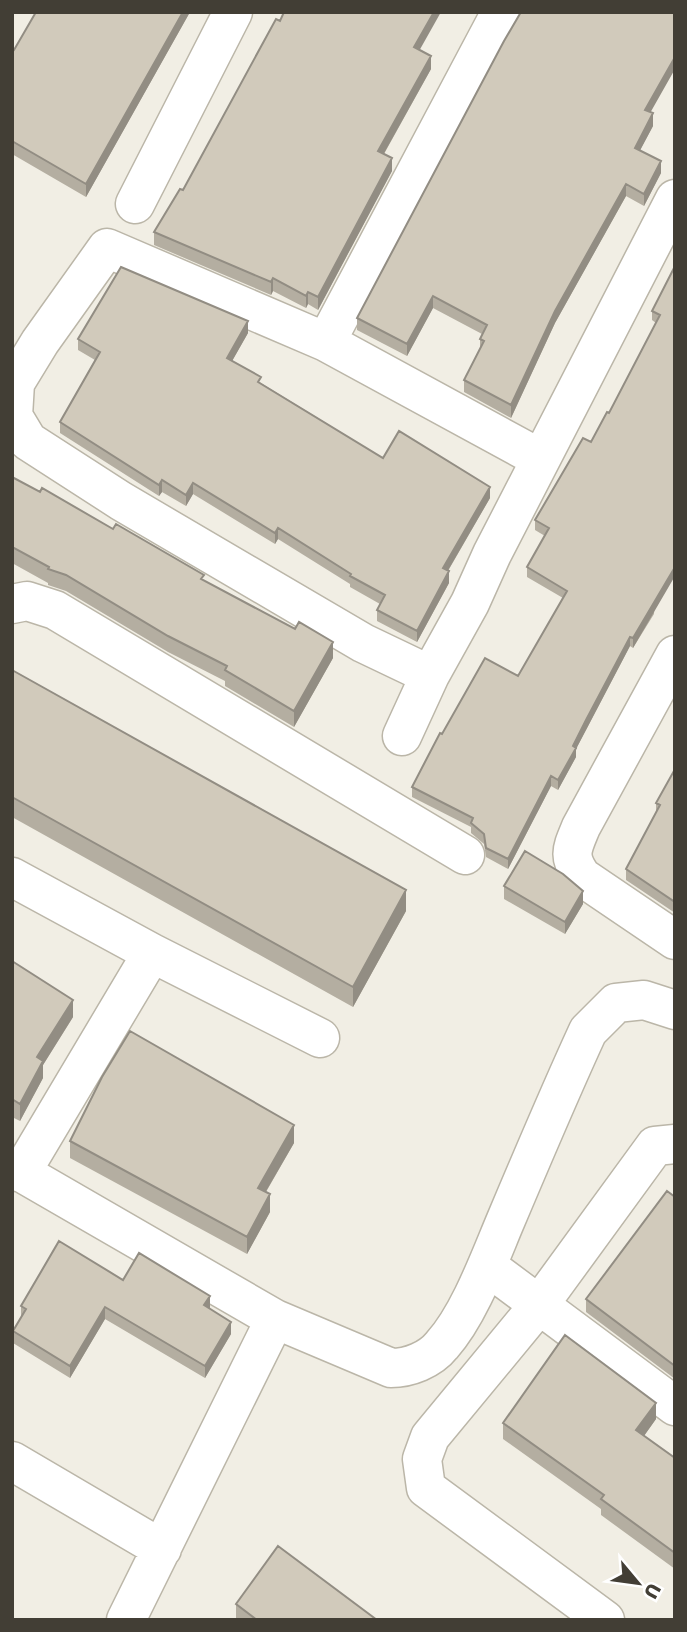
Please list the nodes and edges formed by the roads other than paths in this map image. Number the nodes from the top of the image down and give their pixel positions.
1 (233, 12) edge
2 (501, 12) edge
3 (675, 199) edge
4 (135, 204) dead end
5 (326, 342) junction
6 (541, 459) junction
7 (12, 604) edge
8 (675, 655) edge
9 (430, 675) junction
10 (402, 736) dead end
11 (465, 855) dead end
12 (12, 877) edge
13 (675, 940) edge
14 (152, 953) junction
15 (675, 1010) edge
16 (320, 1038) dead end
17 (675, 1144) edge
18 (17, 1170) edge
19 (486, 1266) junction
20 (539, 1305) junction
21 (275, 1318) junction
22 (675, 1406) edge
23 (12, 1461) edge
24 (162, 1549) junction
25 (126, 1620) edge
26 (605, 1620) edge

1 - 4 street
2 - 5 street
3 - 6 street
5 - 6 street
5 - 9 street
6 - 9 street
7 - 11 street
8 - 13 street
9 - 10 street
12 - 14 street
14 - 16 street
14 - 18 street
15 - 19 street
17 - 20 street
18 - 21 street
19 - 20 street
19 - 21 street
20 - 22 street
20 - 26 street
21 - 24 street
23 - 24 street
24 - 25 street

